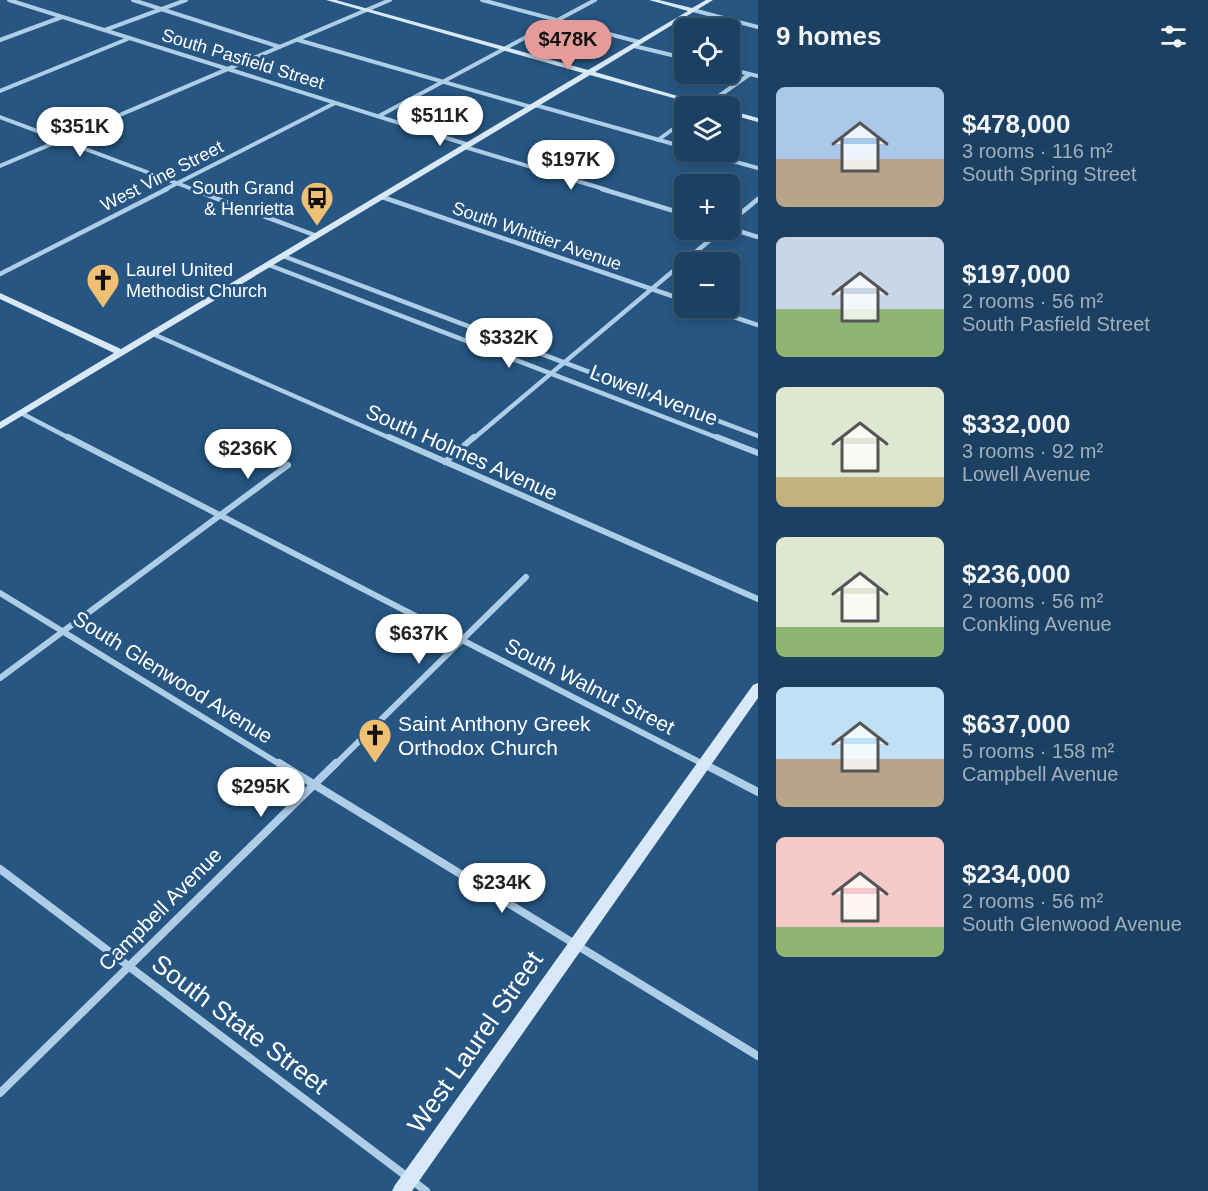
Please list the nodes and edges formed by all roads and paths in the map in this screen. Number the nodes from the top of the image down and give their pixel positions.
1 (9, 0) edge
2 (134, 0) edge
3 (186, 0) edge
4 (329, 0) edge
5 (390, 0) edge
6 (482, 0) edge
7 (595, 0) edge
8 (652, 0) edge
9 (710, 0) edge
10 (162, 9) junction
11 (365, 10) junction
12 (693, 10) junction
13 (63, 17) junction
14 (557, 20) junction
15 (758, 27) edge
16 (105, 30) junction
17 (131, 38) junction
18 (297, 39) junction
19 (0, 40) edge
20 (637, 44) junction
21 (280, 47) junction
22 (502, 50) junction
23 (674, 55) edge
24 (229, 69) junction
25 (740, 72) edge
26 (588, 74) junction
27 (750, 74) junction
28 (758, 76) edge
29 (442, 82) junction
30 (0, 91) edge
31 (720, 96) edge
32 (674, 97) edge
33 (336, 102) junction
34 (533, 106) junction
35 (740, 115) edge
36 (379, 116) junction
37 (0, 117) edge
38 (758, 120) edge
39 (674, 128) edge
40 (62, 140) junction
41 (658, 140) junction
42 (674, 144) edge
43 (467, 146) junction
44 (736, 162) edge
45 (0, 166) edge
46 (758, 168) edge
47 (177, 183) junction
48 (382, 197) junction
49 (758, 199) edge
50 (674, 211) edge
51 (740, 214) edge
52 (740, 231) edge
53 (317, 236) junction
54 (758, 237) edge
55 (710, 240) edge
56 (283, 256) junction
57 (269, 265) junction
58 (0, 274) edge
59 (652, 289) junction
60 (0, 296) edge
61 (674, 297) edge
62 (739, 318) edge
63 (758, 324) edge
64 (153, 334) junction
65 (121, 353) junction
66 (564, 362) junction
67 (551, 373) junction
68 (21, 413) junction
69 (0, 426) edge
70 (758, 436) edge
71 (758, 453) edge
72 (445, 462) junction
73 (288, 465) dead end
74 (221, 515) junction
75 (526, 577) dead end
76 (0, 593) edge
77 (758, 599) edge
78 (64, 631) junction
79 (462, 640) junction
80 (0, 678) edge
81 (758, 688) edge
82 (704, 764) junction
83 (314, 784) junction
84 (758, 792) edge
85 (0, 869) edge
86 (575, 944) junction
87 (127, 966) junction
88 (758, 1056) edge
89 (0, 1093) edge
90 (405, 1185) edge
91 (426, 1191) edge

1 - 13 street, South Pasfield Street
2 - 10 street
3 - 10 street
4 - 11 main road
5 - 11 street
6 - 14 street
7 - 14 street
8 - 12 main road
9 - 12 main road
10 - 16 street
10 - 21 street
11 - 18 street
11 - 22 main road
12 - 15 street
12 - 20 main road
13 - 16 street, South Pasfield Street
13 - 19 street
14 - 20 street
14 - 22 street
16 - 17 street, South Pasfield Street
17 - 24 street, South Pasfield Street
17 - 30 street
18 - 21 street
18 - 29 street
20 - 23 street
20 - 26 main road
21 - 24 street
22 - 26 main road
22 - 29 street
24 - 33 street, South Pasfield Street
24 - 40 street
25 - 27 street
26 - 32 main road
26 - 34 main road
27 - 28 street
27 - 31 street
29 - 34 street
29 - 36 street
33 - 36 street, South Pasfield Street
33 - 47 street, West Vine Street
34 - 41 street
34 - 43 main road
35 - 38 main road
36 - 43 street, South Pasfield Street
37 - 40 street
39 - 41 street
40 - 45 street
40 - 47 street
41 - 42 street
43 - 48 main road
43 - 50 street, South Pasfield Street
44 - 46 street
47 - 53 street
47 - 58 street, West Vine Street
48 - 53 main road
48 - 59 street, South Whittier Avenue
49 - 51 street
52 - 54 street
53 - 56 main road
55 - 59 street
56 - 57 main road
56 - 66 street, Lowell Avenue
57 - 64 main road
57 - 67 street, Lowell Avenue
59 - 61 street, South Whittier Avenue
59 - 66 street
60 - 65 main road
62 - 63 street
64 - 65 main road
64 - 72 street, South Holmes Avenue
65 - 68 main road
66 - 67 street
66 - 70 street, Lowell Avenue
67 - 71 street, Lowell Avenue
67 - 72 street
68 - 69 main road
68 - 74 street, South Walnut Street
72 - 77 street, South Holmes Avenue
73 - 74 street
74 - 78 street
74 - 79 street, South Walnut Street
75 - 79 street, Campbell Avenue
76 - 78 street, South Glenwood Avenue
78 - 80 street
78 - 83 street, South Glenwood Avenue
79 - 82 street, South Walnut Street
79 - 83 street, Campbell Avenue
81 - 82 main road, West Laurel Street
82 - 84 street, South Walnut Street
82 - 86 main road, West Laurel Street
83 - 86 street, South Glenwood Avenue
83 - 87 street, Campbell Avenue
85 - 87 street, South State Street
86 - 88 street, South Glenwood Avenue
86 - 90 main road, West Laurel Street
87 - 89 street, Campbell Avenue
87 - 90 street, South State Street
90 - 91 street, South State Street

